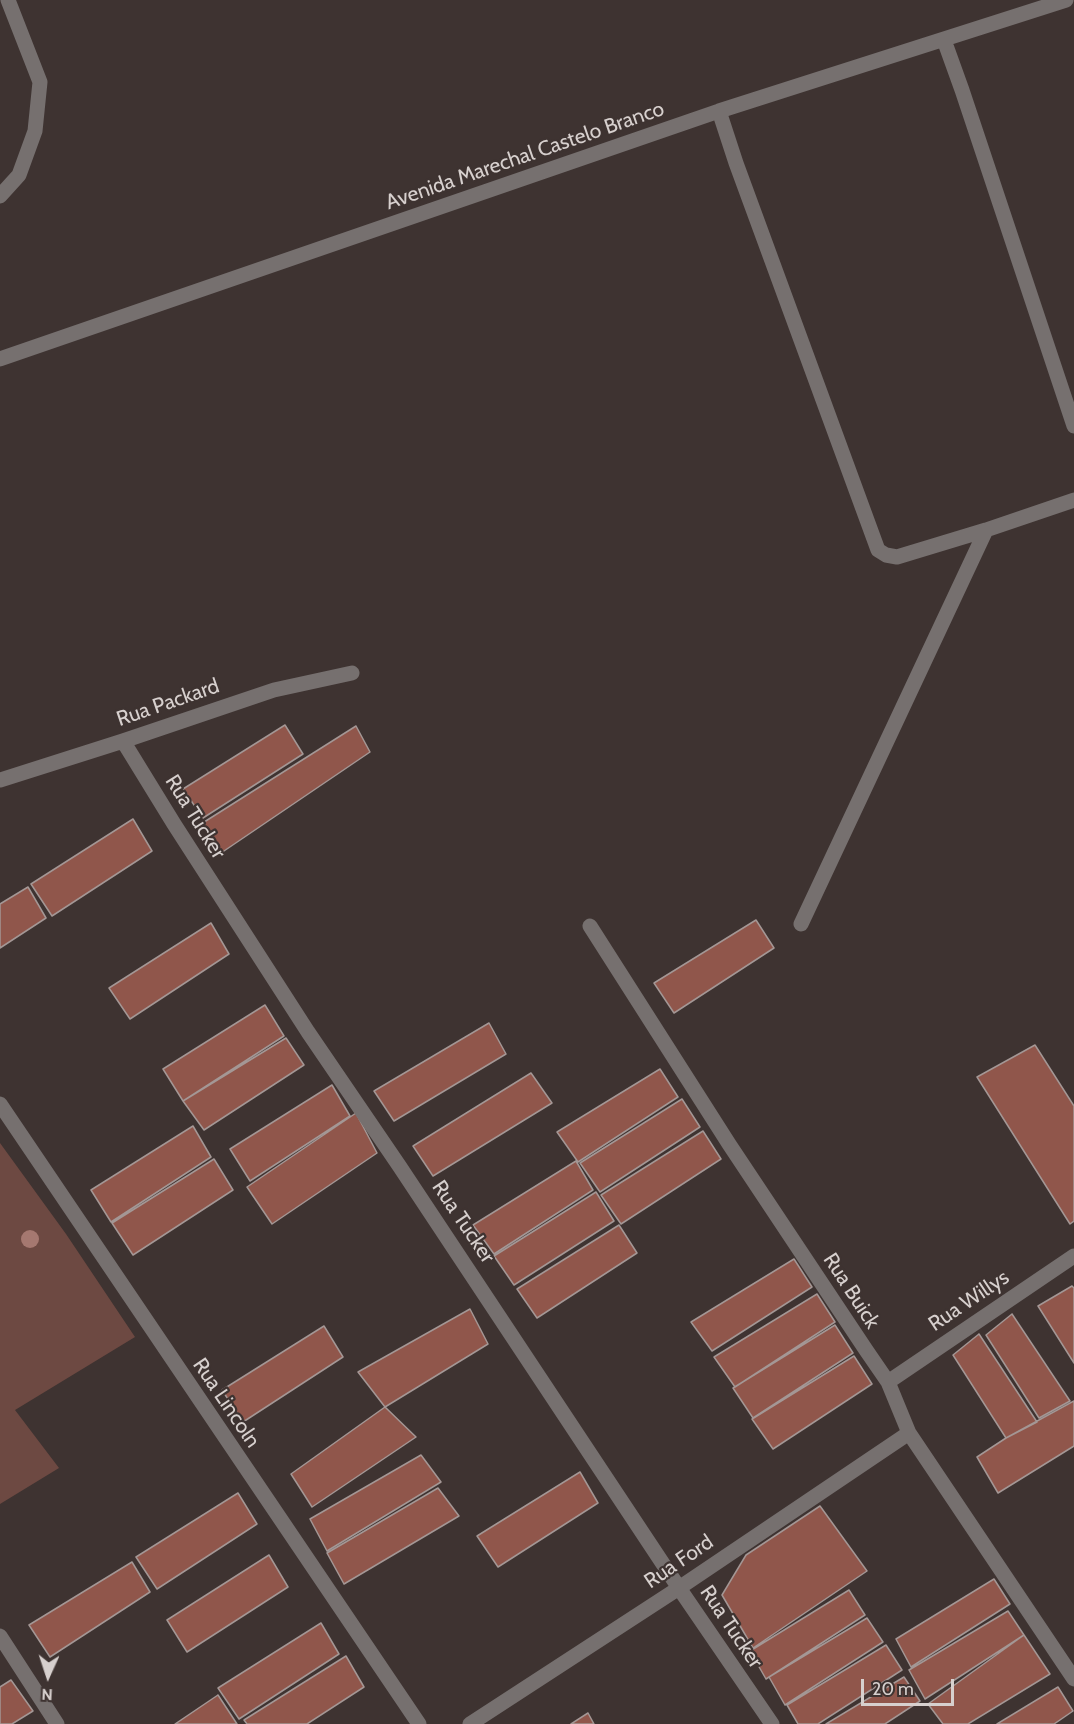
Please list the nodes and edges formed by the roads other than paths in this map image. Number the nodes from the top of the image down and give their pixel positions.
1 (8, 0) edge
2 (1066, 0) edge
3 (944, 40) junction
4 (719, 111) junction
5 (0, 196) edge
6 (0, 359) edge
7 (1074, 426) edge
8 (1074, 500) edge
9 (986, 530) junction
10 (352, 673) dead end
11 (123, 741) junction
12 (0, 780) edge
13 (801, 924) dead end
14 (590, 926) dead end
15 (0, 1104) edge
16 (1074, 1256) edge
17 (888, 1382) junction
18 (909, 1433) junction
19 (679, 1588) junction
20 (0, 1636) edge
21 (1074, 1679) edge
22 (57, 1724) edge
23 (419, 1724) edge
24 (470, 1724) edge
25 (772, 1724) edge

1 - 5 street
2 - 3 street, Avenida Marechal Castelo Branco
3 - 4 street, Avenida Marechal Castelo Branco
3 - 7 street
4 - 6 street, Avenida Marechal Castelo Branco
4 - 9 street
8 - 9 street
9 - 13 street
10 - 11 street, Rua Packard
11 - 12 street, Rua Packard
11 - 19 street, Rua Tucker
14 - 17 street, Rua Buick
15 - 23 street, Rua Lincoln
16 - 17 street, Rua Willys
17 - 18 street, Rua Buick
18 - 19 street, Rua Ford
18 - 21 street, Rua Buick
19 - 24 street, Rua Ford
19 - 25 street, Rua Tucker
20 - 22 street

